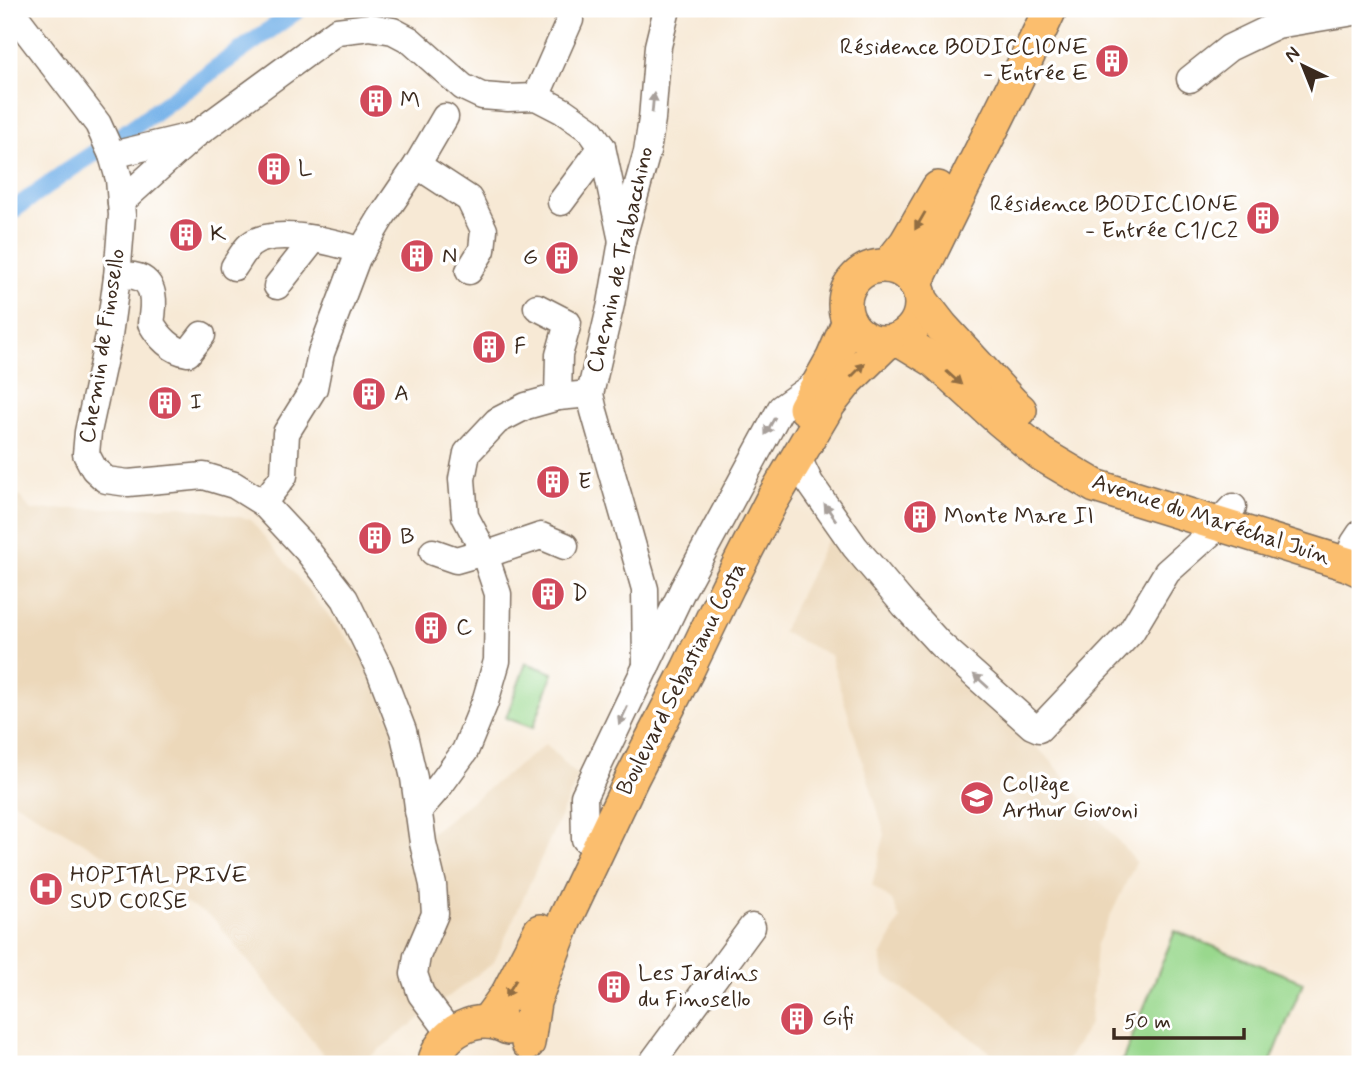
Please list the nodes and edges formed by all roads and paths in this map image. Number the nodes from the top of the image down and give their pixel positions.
1 (10, 9) edge
2 (667, 9) edge
3 (1031, 9) edge
4 (1050, 9) edge
5 (1360, 11) edge
6 (570, 20) dead end
7 (1190, 79) dead end
8 (536, 97) junction
9 (445, 117) dead end
10 (194, 136) junction
11 (602, 147) junction
12 (112, 155) junction
13 (417, 164) junction
14 (121, 202) junction
15 (561, 202) dead end
16 (314, 239) junction
17 (622, 241) junction
18 (362, 250) junction
19 (888, 266) junction
20 (234, 267) dead end
21 (469, 271) dead end
22 (117, 277) junction
23 (277, 286) dead end
24 (918, 291) junction
25 (537, 307) dead end
26 (849, 321) junction
27 (202, 335) dead end
28 (893, 340) junction
29 (820, 382) junction
30 (590, 394) junction
31 (558, 397) junction
32 (797, 456) junction
33 (263, 503) junction
34 (1225, 515) junction
35 (565, 545) dead end
36 (1356, 551) edge
37 (433, 552) dead end
38 (484, 553) junction
39 (645, 589) junction
40 (683, 589) junction
41 (646, 667) junction
42 (418, 811) junction
43 (585, 839) junction
44 (752, 926) dead end
45 (487, 1022) junction
46 (452, 1034) junction
47 (532, 1054) edge
48 (434, 1064) edge
49 (651, 1064) edge

1 - 12 street, Chemin de Finosello
17 -> 2 street, Chemin de Trabacchino
3 -> 19 main road
4 - 24 main road
5 - 7 street
6 - 8 street
8 - 10 street
8 - 11 street
9 - 13 street
10 - 12 street
10 - 14 street
11 - 15 street
11 - 17 street
12 - 14 street, Chemin de Finosello
13 - 18 street
13 - 21 street
14 - 22 street, Chemin de Finosello
16 - 18 street
16 - 20 street
16 - 23 street
17 - 30 street, Chemin de Trabacchino
18 - 33 street
19 - 24 main road
19 - 26 main road
22 - 27 street
22 - 33 street, Chemin de Finosello
24 - 28 main road
24 - 34 main road, Avenue du Maréchal Juin
25 - 31 street
26 - 28 main road
26 - 29 main road, Boulevard Sebastianu Costa
32 -> 28 main road, Boulevard Sebastianu Costa
28 -> 34 main road, Avenue du Maréchal Juin
29 -> 40 street
29 - 43 main road, Boulevard Sebastianu Costa
30 - 31 street
30 - 39 street, Chemin de Trabacchino
31 - 38 street
34 -> 32 street
32 - 47 main road, Boulevard Sebastianu Costa
33 - 42 street, Chemin de Finosello
34 - 36 main road, Avenue du Maréchal Juin
35 - 38 street
37 - 38 street
38 - 42 street
39 - 40 street
39 - 41 street, Chemin de Trabacchino
40 - 41 street
41 -> 43 street
42 - 46 street, Chemin de Finosello
43 -> 45 main road, Boulevard Sebastianu Costa
44 - 49 street
45 - 46 main road
45 - 47 main road
46 - 48 main road

